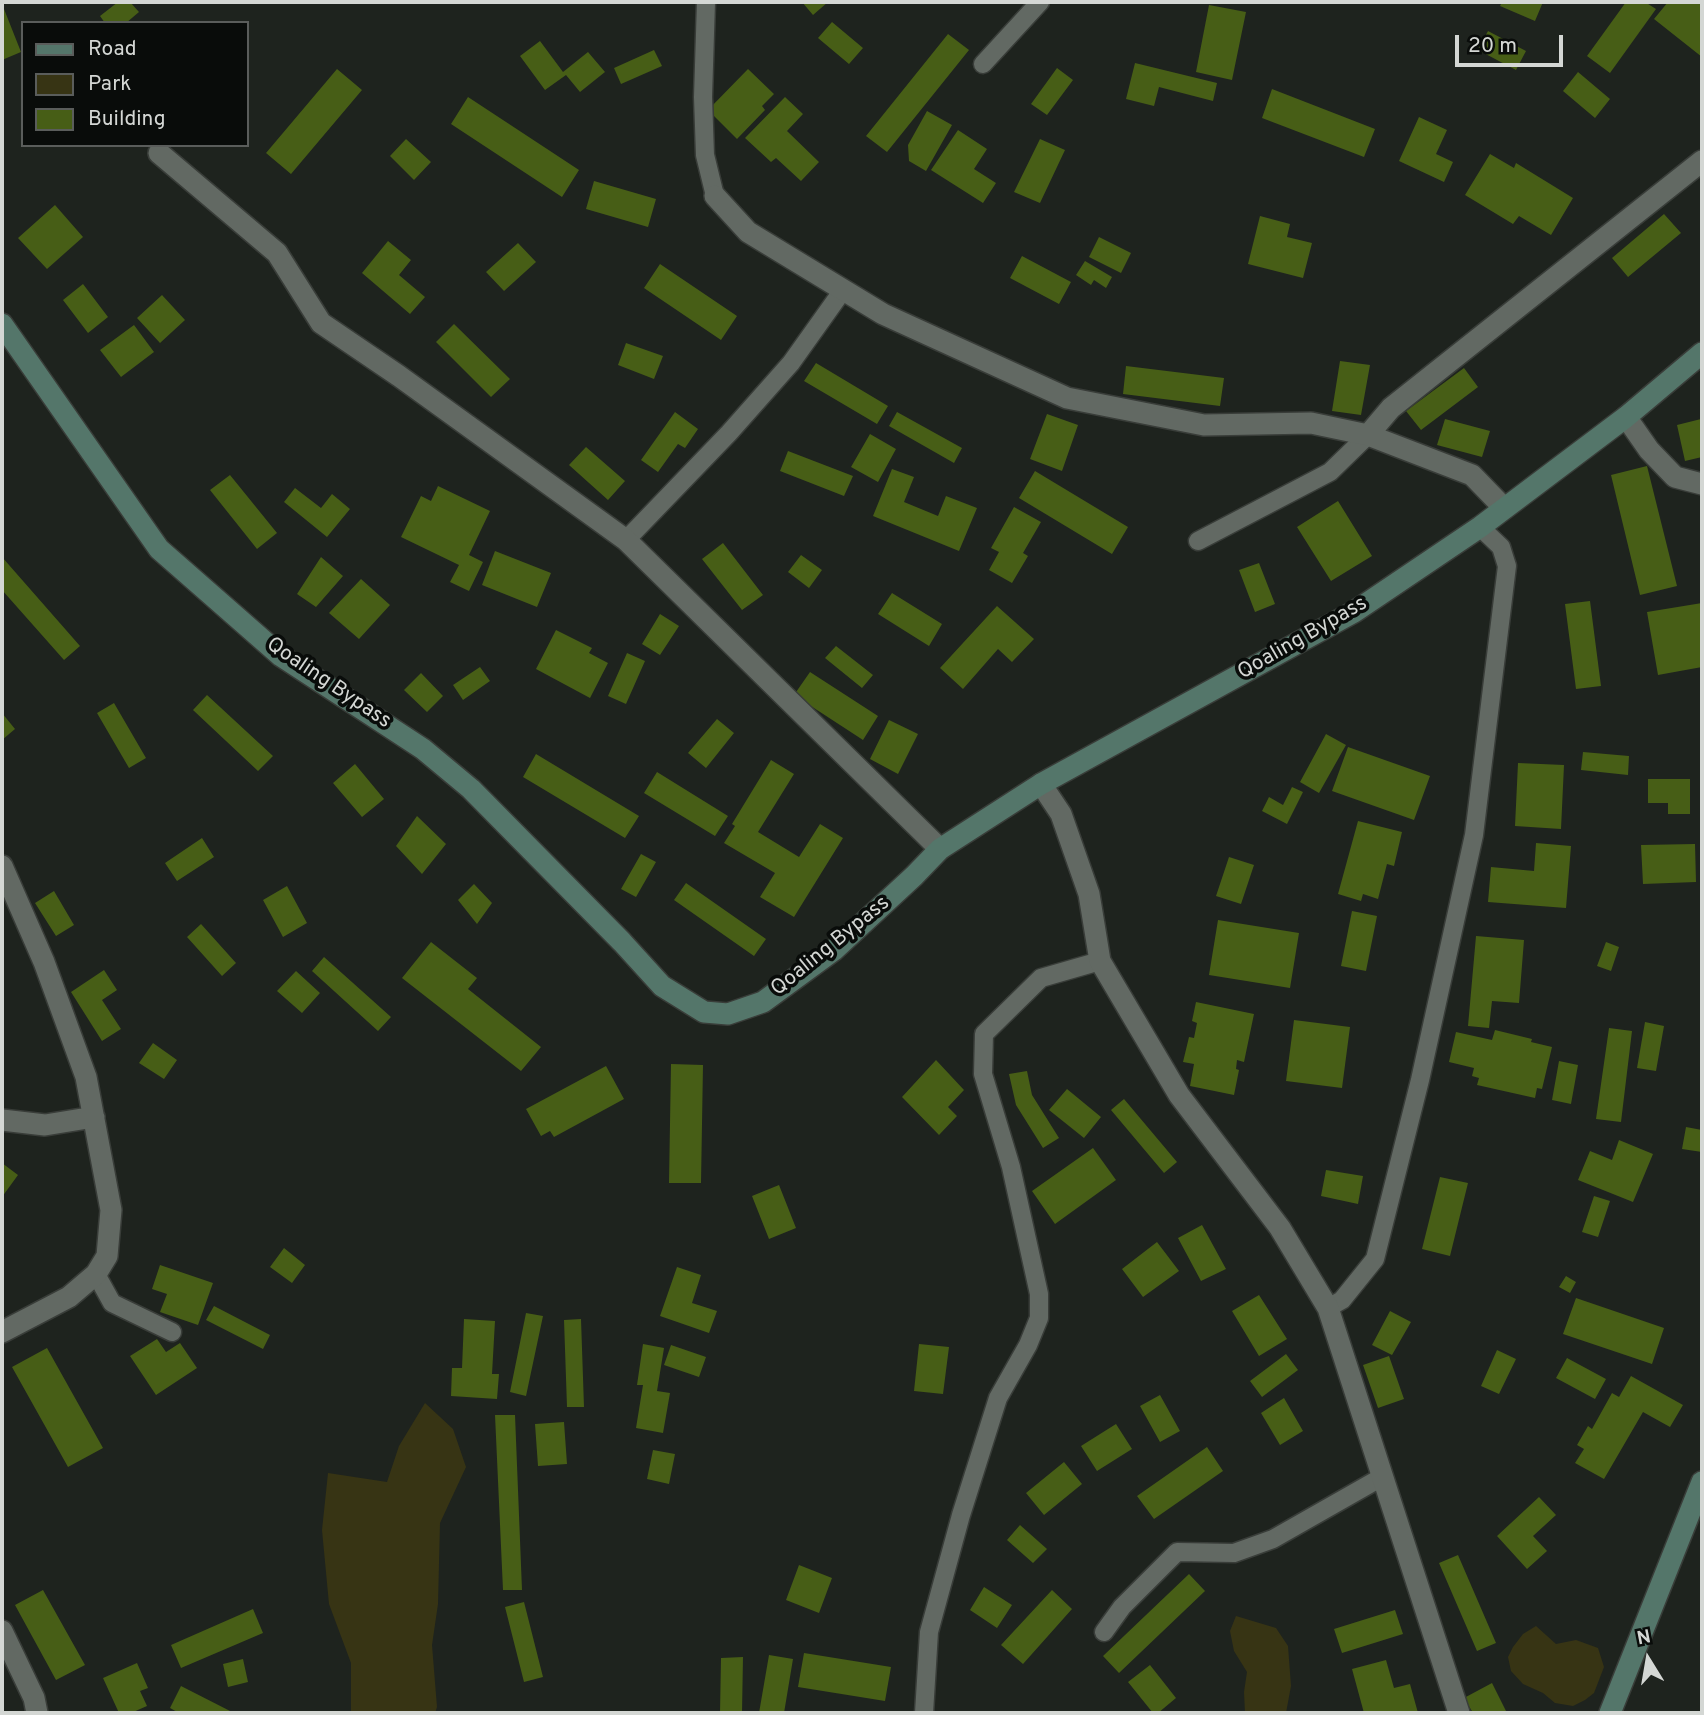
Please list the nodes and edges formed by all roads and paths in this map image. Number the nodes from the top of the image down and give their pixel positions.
1 (706, 2) edge
2 (1040, 2) edge
3 (983, 64) dead end
4 (159, 153) dead end
5 (1702, 161) edge
6 (715, 196) joint
7 (843, 290) junction
8 (2, 324) edge
9 (1702, 354) edge
10 (1626, 417) junction
11 (1368, 435) junction
12 (1702, 485) edge
13 (1504, 508) junction
14 (1480, 527) junction
15 (626, 540) junction
16 (1198, 541) dead end
17 (1041, 784) junction
18 (940, 849) junction
19 (2, 866) edge
20 (1100, 961) junction
21 (94, 1117) junction
22 (2, 1120) edge
23 (96, 1274) junction
24 (1328, 1308) junction
25 (2, 1332) edge
26 (172, 1332) dead end
27 (1382, 1477) junction
28 (1702, 1482) edge
29 (2, 1631) edge
30 (1104, 1632) dead end
31 (37, 1713) edge
32 (924, 1713) edge
33 (1459, 1713) edge
34 (1610, 1713) edge

1 - 6 lane
2 - 3 lane
4 - 15 street
5 - 11 street
6 - 7 street
7 - 11 street
7 - 15 lane
8 - 18 main road, Qoaling Bypass
9 - 10 main road, Qoaling Bypass
10 - 12 street
10 - 13 main road, Qoaling Bypass
11 - 13 street
11 - 16 lane
13 - 14 main road, Qoaling Bypass
14 - 17 main road, Qoaling Bypass
14 - 24 lane
15 - 18 street
17 - 18 main road, Qoaling Bypass
17 - 20 street
19 - 21 street
20 - 24 street
20 - 32 lane
21 - 22 street
21 - 23 street
23 - 25 street
23 - 26 lane
24 - 27 street
27 - 30 lane
27 - 33 street
28 - 34 main road
29 - 31 street

